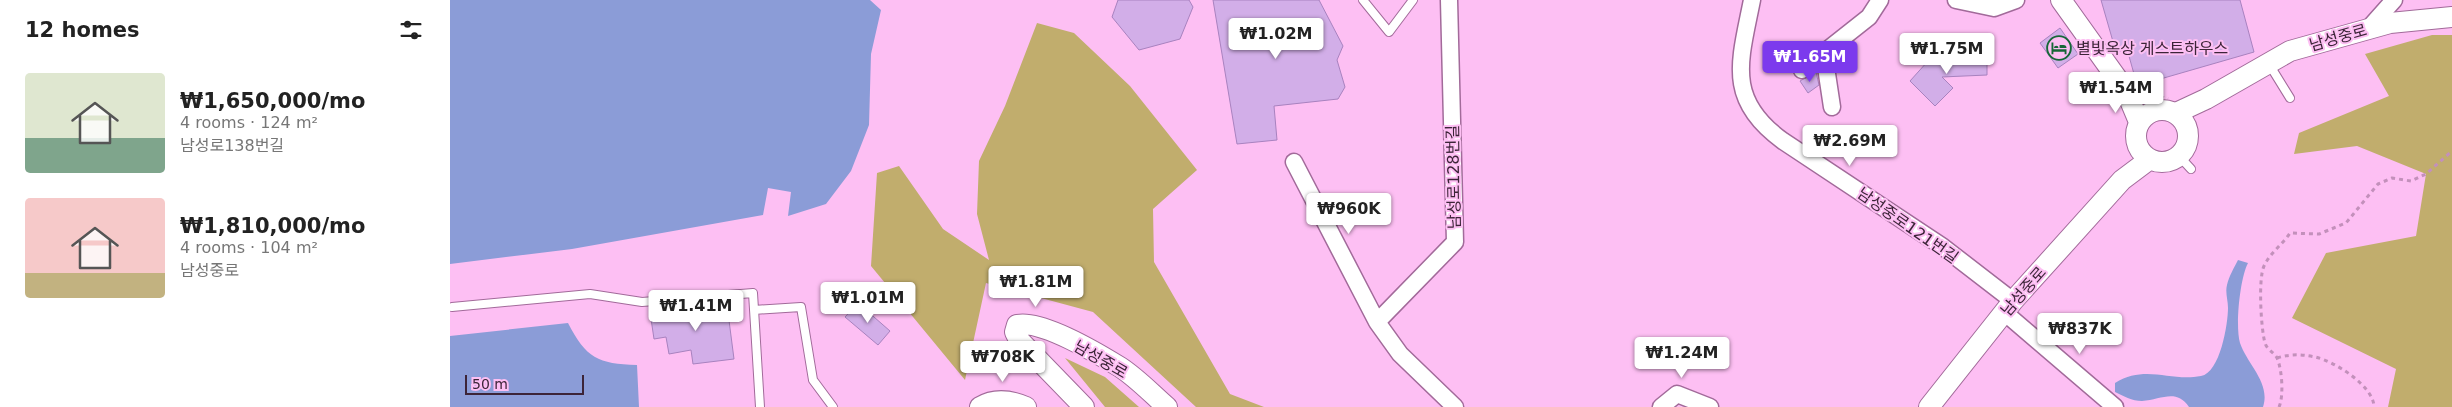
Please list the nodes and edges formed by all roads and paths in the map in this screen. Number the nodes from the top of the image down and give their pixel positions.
1 (1363, 0) edge
2 (1413, 0) edge
3 (1449, 0) edge
4 (1752, 0) edge
5 (1880, 0) edge
6 (1956, 0) edge
7 (2016, 0) edge
8 (2061, 0) edge
9 (2394, 0) edge
10 (2452, 17) edge
11 (2369, 28) junction
12 (1824, 54) junction
13 (2269, 64) junction
14 (1802, 70) dead end
15 (2133, 90) junction
16 (2290, 98) dead end
17 (1832, 107) dead end
18 (2178, 112) junction
19 (2146, 117) junction
20 (2452, 151) edge
21 (2144, 154) junction
22 (1294, 162) dead end
23 (2008, 306) junction
24 (452, 307) dead end
25 (754, 310) junction
26 (1377, 322) junction
27 (2277, 358) junction
28 (760, 407) edge
29 (833, 407) edge
30 (980, 407) edge
31 (1026, 407) edge
32 (1084, 407) edge
33 (1167, 407) edge
34 (1455, 407) edge
35 (1660, 407) edge
36 (1710, 407) edge
37 (1929, 407) edge
38 (2116, 407) edge
39 (2279, 407) edge
40 (2374, 407) edge

1 - 2 lane
3 - 26 street, 남성로128번길
4 - 23 street, 남성중로121번길
5 - 12 street
6 - 7 street
8 - 15 street
9 - 11 street
10 - 11 street, 남성중로
11 - 13 street, 남성중로
12 - 14 street
12 - 17 street
13 - 16 lane
13 - 18 street, 남성중로
15 - 18 path
15 - 19 street
18 - 19 street
18 - 21 street
19 - 21 street
20 - 27 path
21 - 23 street, 남성중로
22 - 26 street
23 - 37 street, 남성중로
23 - 38 street, 남성중로121번길
24 - 25 lane
25 - 28 lane
25 - 29 lane
26 - 34 street
27 - 39 path
27 - 40 path
30 - 31 street
32 - 33 street, 남성중로
35 - 36 street

